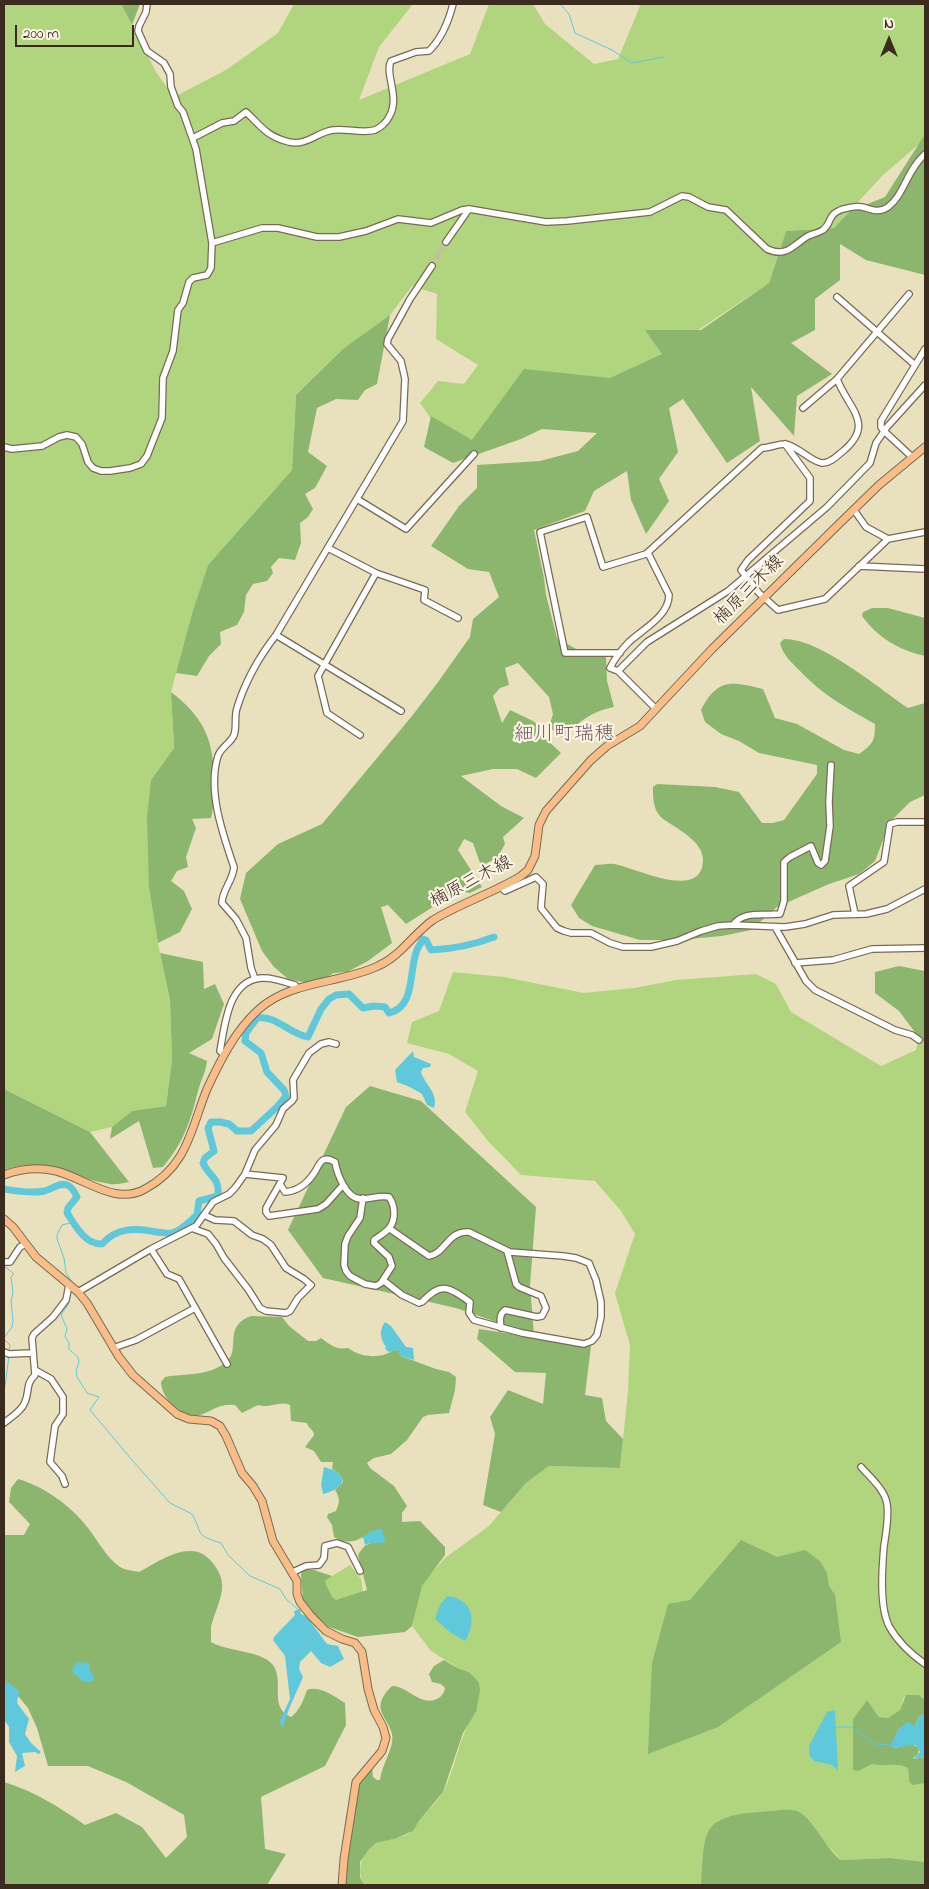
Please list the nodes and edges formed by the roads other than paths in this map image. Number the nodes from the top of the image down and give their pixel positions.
1 (148, 4) edge
2 (453, 4) edge
3 (193, 138) junction
4 (925, 154) edge
5 (469, 209) junction
6 (446, 242) tunnel mouth
7 (212, 243) junction
8 (432, 266) tunnel mouth
9 (909, 294) dead end
10 (837, 296) dead end
11 (877, 332) junction
12 (925, 349) edge
13 (915, 365) junction
14 (837, 379) junction
15 (925, 385) edge
16 (802, 408) dead end
17 (884, 431) junction
18 (785, 444) junction
19 (4, 446) edge
20 (925, 446) edge
21 (474, 454) dead end
22 (912, 457) junction
23 (357, 499) junction
24 (854, 510) junction
25 (925, 532) edge
26 (888, 539) junction
27 (328, 548) junction
28 (648, 553) junction
29 (859, 566) junction
30 (925, 569) edge
31 (376, 573) junction
32 (745, 576) junction
33 (764, 597) junction
34 (458, 618) dead end
35 (276, 634) junction
36 (620, 653) junction
37 (324, 664) junction
38 (618, 671) junction
39 (656, 709) junction
40 (401, 711) dead end
41 (360, 735) dead end
42 (831, 765) dead end
43 (925, 822) edge
44 (501, 887) junction
45 (925, 890) edge
46 (855, 914) junction
47 (733, 925) junction
48 (775, 927) junction
49 (925, 948) edge
50 (795, 962) junction
51 (255, 979) junction
52 (297, 989) junction
53 (919, 1040) dead end
54 (336, 1044) dead end
55 (224, 1054) junction
56 (245, 1174) junction
57 (4, 1175) edge
58 (280, 1184) junction
59 (344, 1186) junction
60 (363, 1198) junction
61 (204, 1215) junction
62 (4, 1218) edge
63 (194, 1229) junction
64 (390, 1229) junction
65 (26, 1244) junction
66 (151, 1249) junction
67 (507, 1251) junction
68 (4, 1262) edge
69 (383, 1280) junction
70 (74, 1289) junction
71 (195, 1308) junction
72 (501, 1328) junction
73 (113, 1348) junction
74 (4, 1352) edge
75 (32, 1353) junction
76 (228, 1364) dead end
77 (35, 1370) junction
78 (4, 1423) edge
79 (861, 1467) dead end
80 (65, 1484) dead end
81 (360, 1571) dead end
82 (293, 1572) junction
83 (925, 1664) edge
84 (342, 1885) edge

1 - 3 street
2 - 3 street
3 - 7 street
4 - 5 street
5 - 6 street
5 - 7 street
7 - 19 street
8 - 23 street
9 - 11 street
10 - 11 street
11 - 13 street
11 - 14 street
12 - 13 street
13 - 17 street
14 - 16 street
14 - 18 street
15 - 17 street
17 - 22 street
17 - 32 street
18 - 28 street
18 - 32 street
20 - 22 main road, 楠原三木線
21 - 23 street
22 - 24 main road, 楠原三木線
23 - 27 street
24 - 26 street
24 - 33 main road, 楠原三木線
25 - 26 street
26 - 29 street
27 - 31 street
27 - 35 street
28 - 36 street
28 - 36 street
29 - 30 street
29 - 33 street
31 - 34 street
31 - 37 street
32 - 33 street
32 - 38 street
33 - 39 main road, 楠原三木線
35 - 37 street
35 - 51 street
36 - 38 street
37 - 40 street
37 - 41 street
38 - 39 street
39 - 44 main road, 楠原三木線
42 - 47 street
43 - 46 street
44 - 47 street
44 - 52 main road, 楠原三木線
45 - 46 street
46 - 48 street
47 - 48 street
48 - 50 street
49 - 50 street
50 - 53 street
51 - 52 street
51 - 55 street
52 - 55 main road, 楠原三木線
54 - 56 street
55 - 57 main road, 楠原三木線
56 - 58 street
56 - 61 street
58 - 59 street
58 - 59 street
59 - 60 street
60 - 64 street
60 - 69 street
61 - 63 street
61 - 63 street
62 - 65 main road
63 - 66 street
64 - 67 street
64 - 69 street
65 - 68 street
65 - 70 main road
66 - 70 street
66 - 71 street
67 - 72 street
67 - 72 street
69 - 72 street
70 - 73 main road
70 - 75 street
71 - 73 street
71 - 76 street
73 - 82 main road
74 - 75 street
75 - 77 street
77 - 78 street
77 - 80 street
79 - 83 street
81 - 82 street
82 - 84 main road

